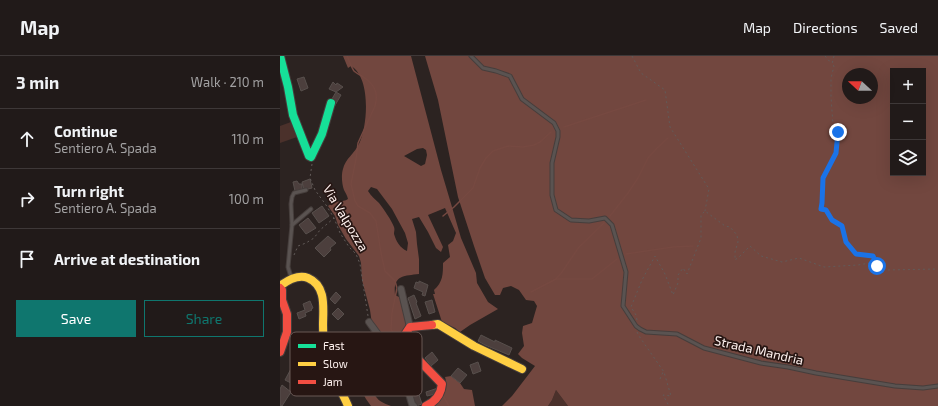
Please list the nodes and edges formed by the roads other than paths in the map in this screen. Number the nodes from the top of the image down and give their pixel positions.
1 (280, 56) edge
2 (471, 56) edge
3 (330, 103) dead end
4 (306, 190) dead end
5 (311, 209) dead end
6 (292, 225) junction
7 (291, 279) junction
8 (280, 287) edge
9 (401, 289) dead end
10 (369, 322) road end
11 (410, 327) junction
12 (323, 332) edge
13 (376, 332) edge
14 (407, 332) edge
15 (280, 352) edge
16 (422, 364) edge
17 (522, 369) dead end
18 (938, 386) edge
19 (343, 396) edge
20 (410, 396) edge
21 (348, 406) edge
22 (414, 406) edge
23 (426, 406) edge

1 - 3 street
2 - 18 lane, Strada Mandria
4 - 6 lane
5 - 6 lane
6 - 7 lane
7 - 8 street
7 - 12 street
8 - 15 street
9 - 11 street
10 - 13 street
11 - 14 street
11 - 17 street
16 - 23 street
19 - 21 street
20 - 22 street

